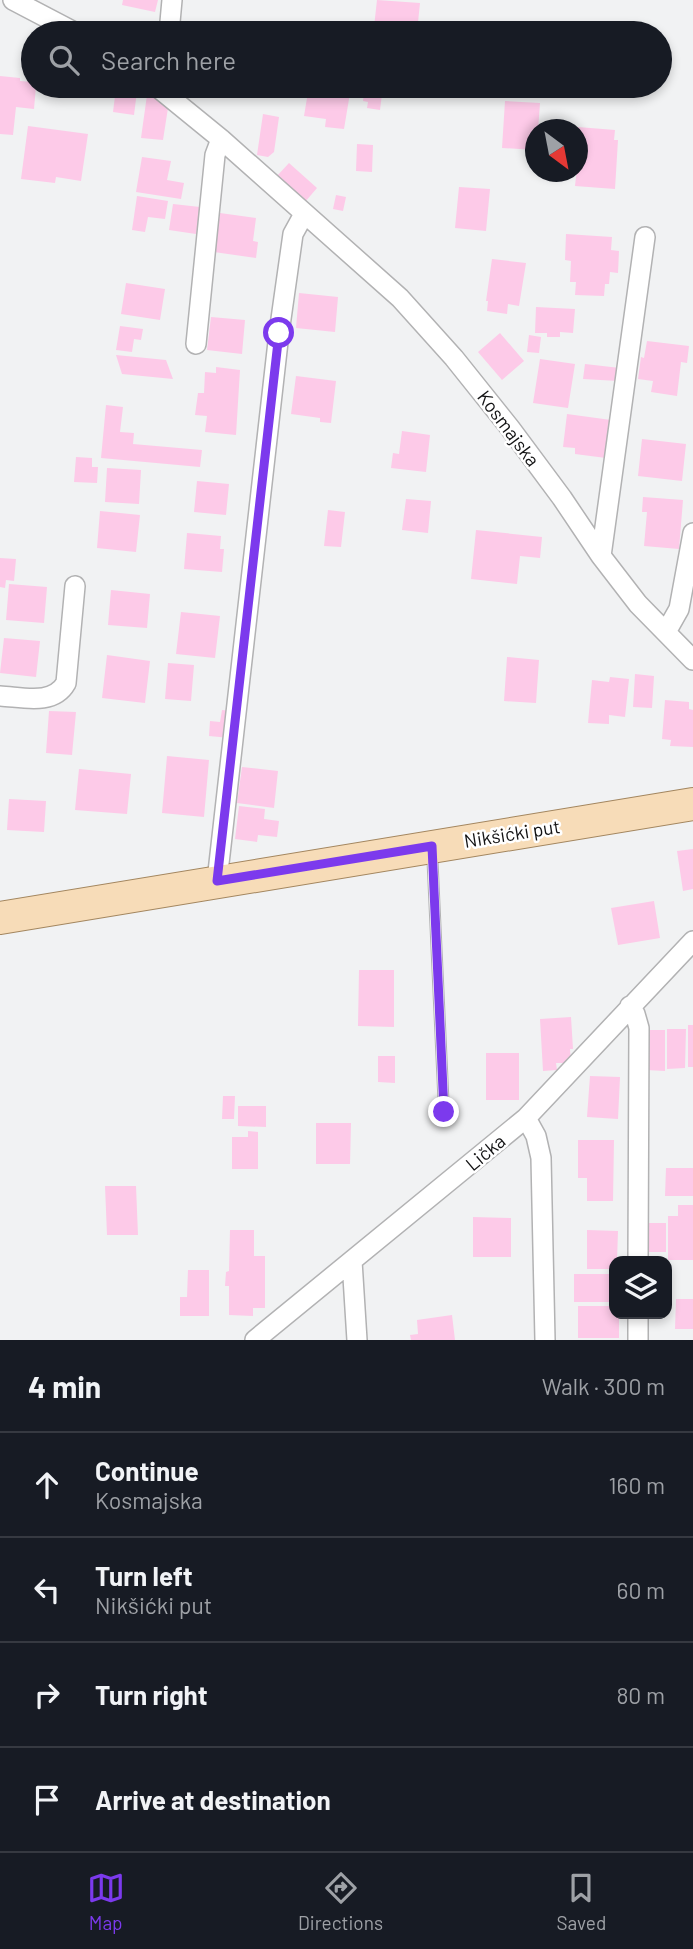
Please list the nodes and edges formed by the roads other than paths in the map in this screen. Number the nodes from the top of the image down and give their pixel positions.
1 (13, 0) edge
2 (172, 0) edge
3 (53, 21) edge
4 (170, 21) edge
5 (174, 98) edge
6 (221, 139) junction
7 (304, 214) junction
8 (645, 237) dead end
9 (196, 344) dead end
10 (693, 533) edge
11 (601, 556) junction
12 (75, 586) dead end
13 (666, 632) junction
14 (693, 660) edge
15 (0, 696) edge
16 (693, 804) edge
17 (432, 846) junction
18 (217, 881) junction
19 (0, 918) edge
20 (693, 941) edge
21 (630, 1006) junction
22 (444, 1112) dead end
23 (526, 1118) junction
24 (638, 1256) edge
25 (352, 1261) junction
26 (638, 1319) edge
27 (258, 1339) edge
28 (357, 1340) edge
29 (545, 1340) edge
30 (638, 1340) edge

1 - 3 street
2 - 4 street
5 - 6 street, Kosmajska
6 - 7 street, Kosmajska
6 - 9 street
7 - 11 street, Kosmajska
7 - 18 street
8 - 11 street
10 - 13 street
11 - 13 street, Kosmajska
12 - 15 street
13 - 14 street, Kosmajska
16 - 17 main road, Nikšićki put
17 - 18 main road, Nikšićki put
17 - 22 lane
18 - 19 main road, Nikšićki put
20 - 21 street, Lička
21 - 23 street, Lička
21 - 24 street
23 - 25 street, Lička
23 - 29 street
25 - 27 street, Lička
25 - 28 street
26 - 30 street

